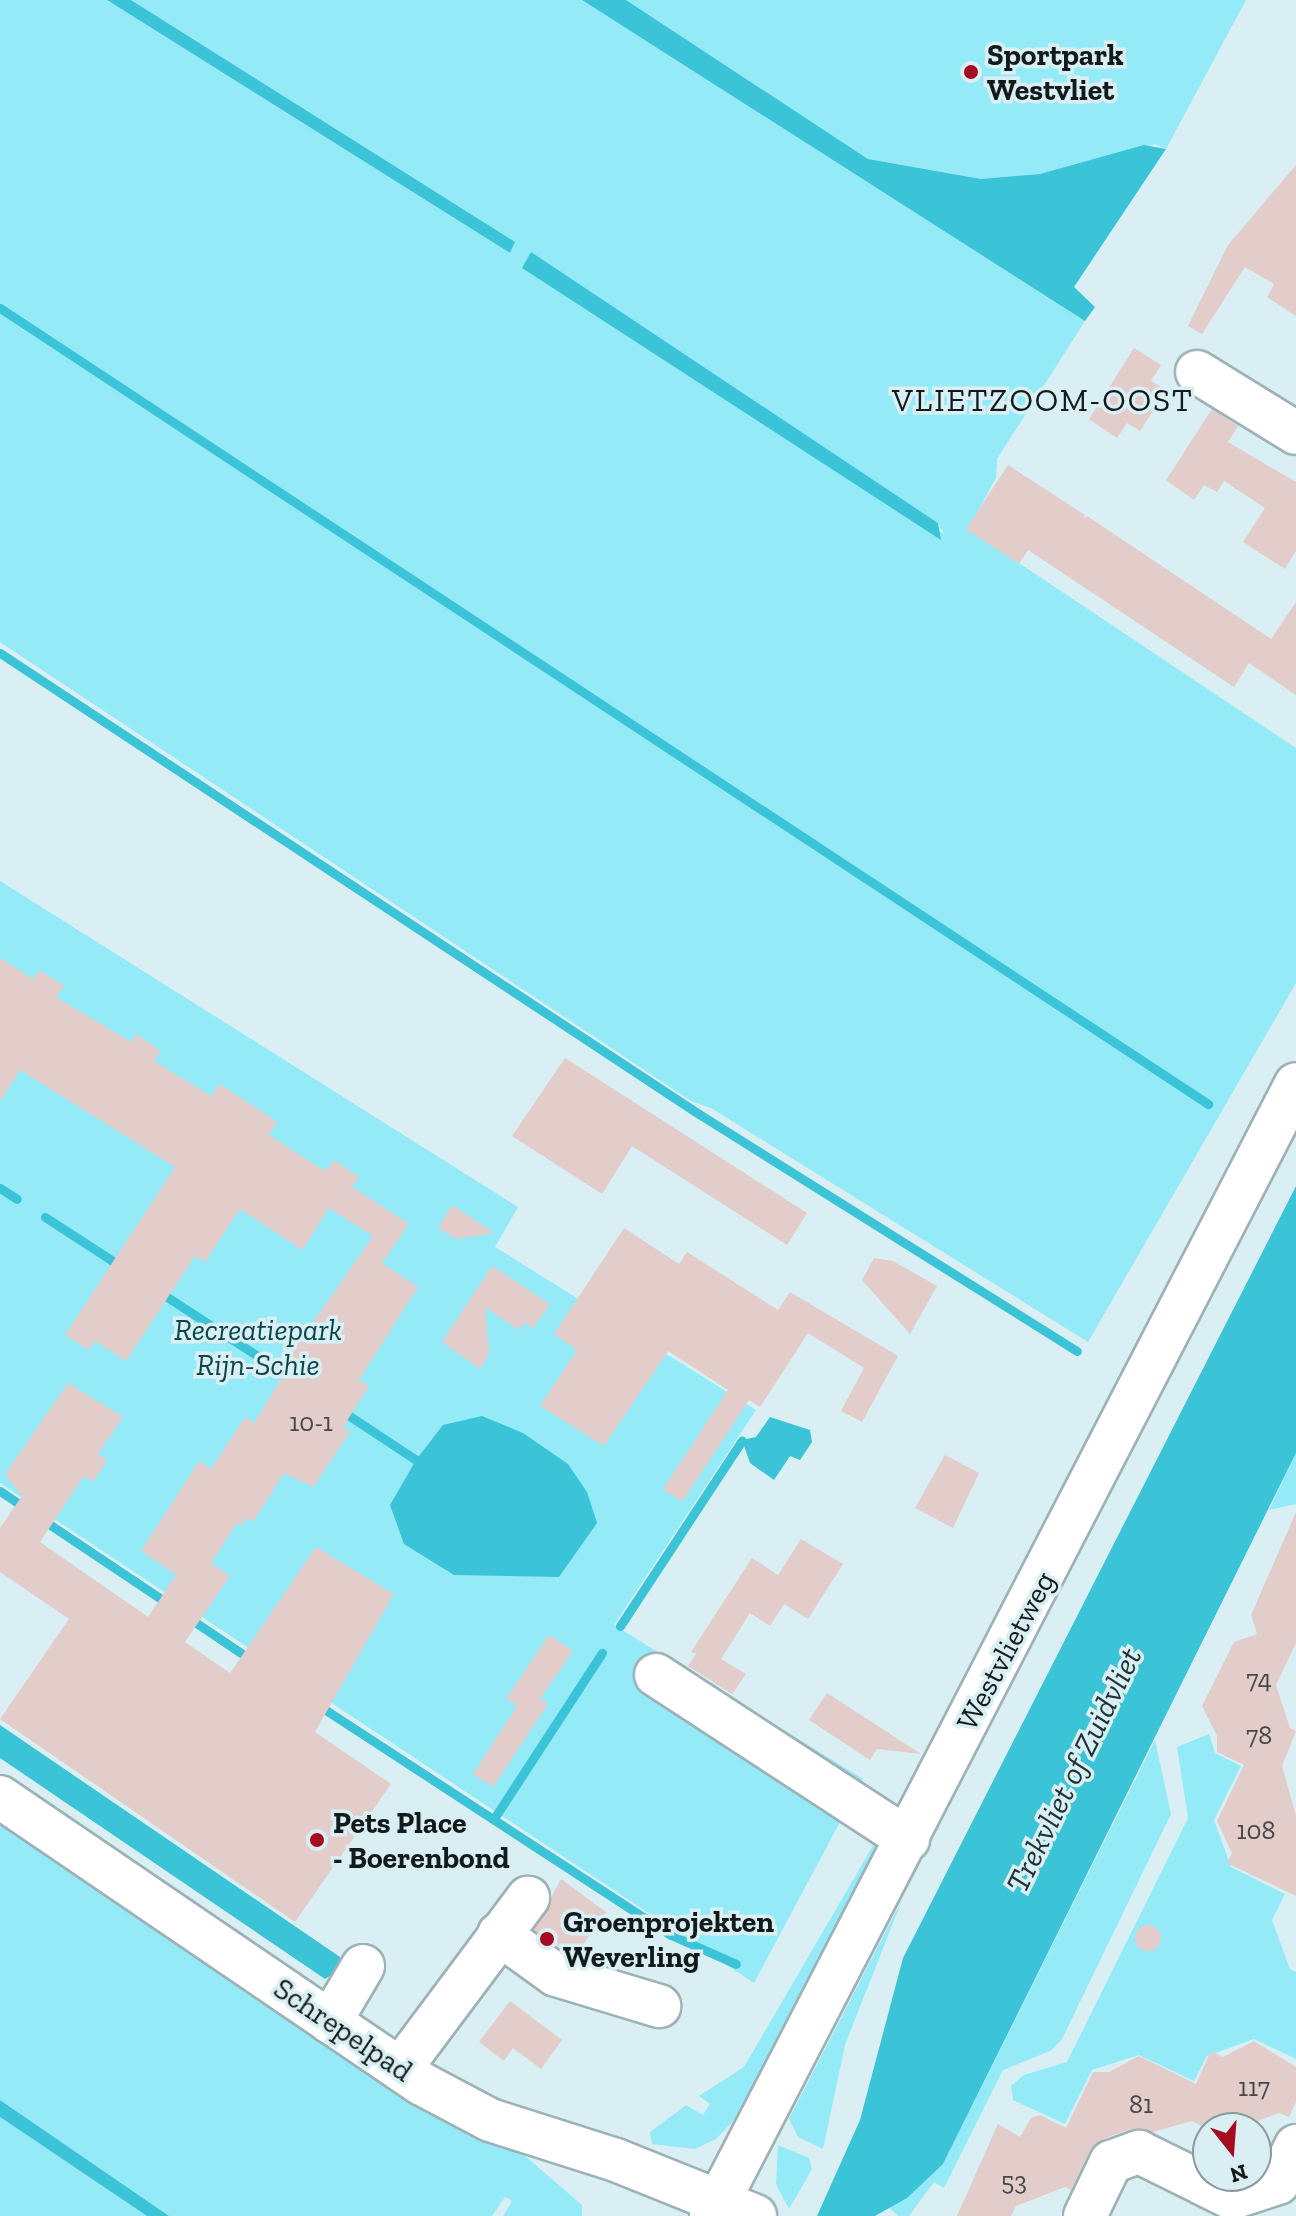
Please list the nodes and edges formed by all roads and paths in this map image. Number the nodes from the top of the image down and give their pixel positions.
1 (1197, 372) dead end
2 (1291, 418) edge
3 (1296, 1084) edge
4 (656, 1675) dead end
5 (0, 1797) edge
6 (908, 1839) junction
7 (528, 1898) dead end
8 (499, 1934) junction
9 (363, 1966) dead end
10 (659, 2006) dead end
11 (330, 2022) junction
12 (400, 2069) junction
13 (1296, 2146) edge
14 (728, 2211) edge
15 (1085, 2216) edge

1 - 2 street
3 - 6 street, Westvlietweg
4 - 6 street
5 - 11 street, Schrepelpad
6 - 14 street, Westvlietweg
7 - 8 street
8 - 10 street
8 - 12 street
9 - 11 street
11 - 12 street, Schrepelpad
12 - 14 street, Schrepelpad
13 - 15 street

